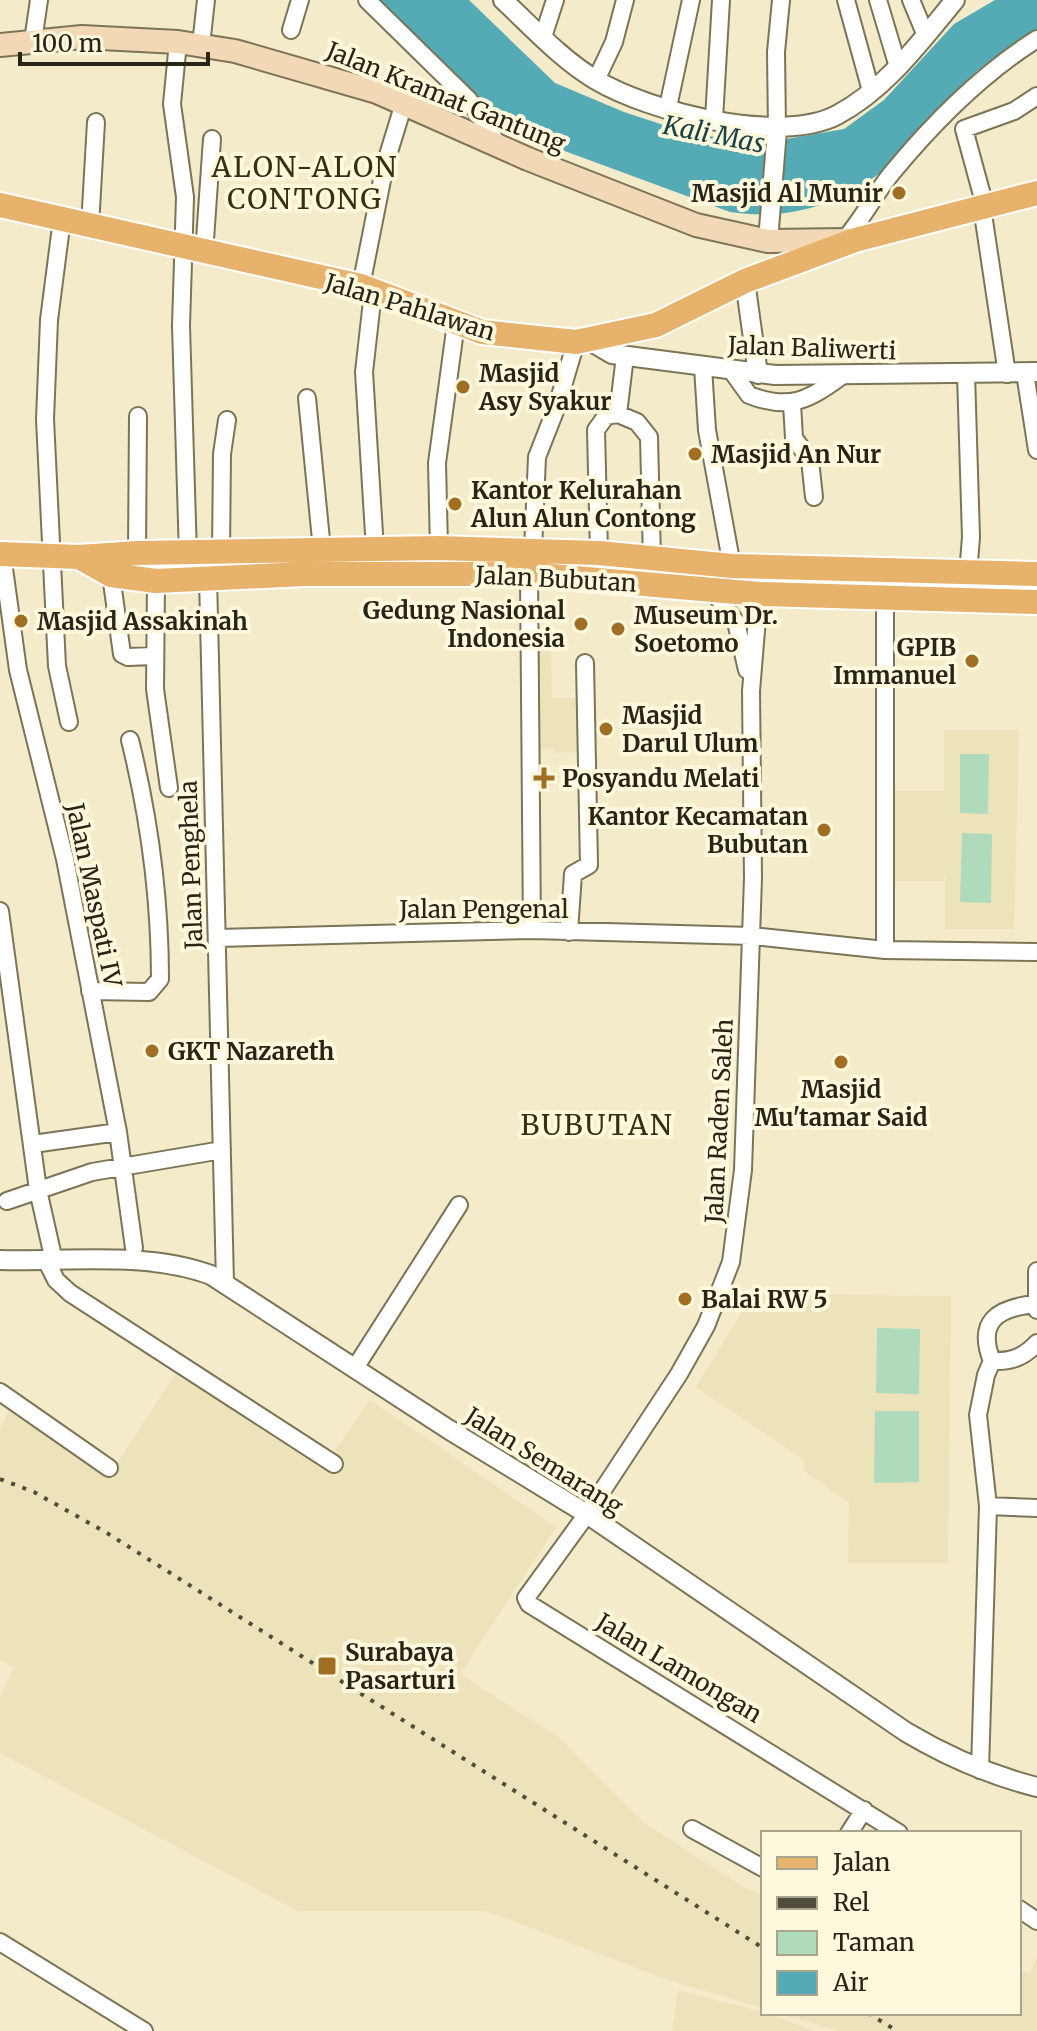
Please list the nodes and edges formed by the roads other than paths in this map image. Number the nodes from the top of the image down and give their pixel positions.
1 (39, 0) edge
2 (206, 0) edge
3 (300, 0) edge
4 (367, 0) edge
5 (503, 0) edge
6 (555, 0) edge
7 (625, 0) edge
8 (691, 0) edge
9 (721, 0) edge
10 (781, 0) edge
11 (846, 0) edge
12 (878, 0) edge
13 (911, 0) edge
14 (955, 0) edge
15 (291, 30) dead end
16 (926, 36) junction
17 (543, 37) junction
18 (1037, 39) edge
19 (33, 41) junction
20 (178, 42) junction
21 (0, 45) edge
22 (201, 45) junction
23 (898, 67) junction
24 (596, 80) junction
25 (871, 91) junction
26 (1037, 96) edge
27 (404, 103) junction
28 (668, 107) junction
29 (714, 119) junction
30 (96, 122) dead end
31 (776, 134) junction
32 (212, 139) dead end
33 (499, 146) junction
34 (1037, 193) edge
35 (0, 205) edge
36 (984, 207) junction
37 (62, 219) junction
38 (90, 226) junction
39 (770, 232) junction
40 (850, 240) junction
41 (193, 252) junction
42 (745, 281) junction
43 (367, 289) junction
44 (456, 323) junction
45 (583, 341) junction
46 (625, 356) junction
47 (703, 367) junction
48 (731, 370) junction
49 (1023, 373) edge
50 (758, 374) junction
51 (966, 374) junction
52 (843, 375) junction
53 (307, 398) dead end
54 (792, 404) junction
55 (618, 414) junction
56 (138, 416) dead end
57 (227, 420) dead end
58 (1037, 450) edge
59 (814, 497) dead end
60 (439, 548) junction
61 (322, 550) junction
62 (375, 550) junction
63 (137, 553) junction
64 (599, 553) junction
65 (1, 554) edge
66 (221, 554) junction
67 (188, 555) junction
68 (53, 556) junction
69 (79, 557) junction
70 (652, 560) junction
71 (531, 562) junction
72 (693, 564) junction
73 (732, 566) junction
74 (968, 574) junction
75 (1037, 574) edge
76 (111, 575) junction
77 (208, 578) junction
78 (156, 581) junction
79 (656, 585) junction
80 (711, 589) junction
81 (759, 594) junction
82 (939, 597) junction
83 (885, 598) junction
84 (1037, 602) edge
85 (153, 656) junction
86 (585, 663) dead end
87 (751, 691) junction
88 (69, 722) dead end
89 (130, 740) dead end
90 (139, 777) junction
91 (0, 911) edge
92 (532, 930) junction
93 (569, 932) junction
94 (752, 936) junction
95 (218, 938) junction
96 (885, 950) junction
97 (1037, 952) edge
98 (90, 991) junction
99 (118, 1132) junction
100 (33, 1144) junction
101 (222, 1150) junction
102 (124, 1165) junction
103 (38, 1190) junction
104 (7, 1201) dead end
105 (459, 1205) dead end
106 (134, 1248) dead end
107 (0, 1260) edge
108 (50, 1262) junction
109 (1037, 1271) edge
110 (225, 1283) junction
111 (1037, 1283) edge
112 (1036, 1307) edge
113 (1037, 1344) edge
114 (992, 1361) junction
115 (355, 1368) junction
116 (0, 1392) edge
117 (334, 1464) dead end
118 (109, 1468) dead end
119 (988, 1506) junction
120 (1037, 1508) edge
121 (587, 1514) junction
122 (980, 1770) junction
123 (1037, 1787) edge
124 (864, 1810) junction
125 (692, 1829) dead end
126 (850, 1831) edge
127 (896, 1831) edge
128 (761, 1867) edge
129 (0, 1942) edge
130 (144, 2031) edge

1 - 19 street
2 - 22 street
3 - 15 street
4 - 33 street
5 - 17 street
6 - 17 street
7 - 24 street
8 - 28 street
9 - 29 street
10 - 31 street
11 - 25 street
12 - 23 street
13 - 16 street
14 - 16 street
16 - 23 street
17 - 24 street
18 - 40 street
19 - 20 main road, Jalan Kramat Gantung
19 - 21 main road, Jalan Kramat Gantung
20 - 22 main road, Jalan Kramat Gantung
20 - 41 street
22 - 27 main road, Jalan Kramat Gantung
23 - 25 street
24 - 28 street
25 - 31 street
26 - 36 street
27 - 33 main road, Jalan Kramat Gantung
27 - 43 street
28 - 29 street
29 - 31 street
30 - 38 street
31 - 39 street
32 - 41 street
33 - 39 main road, Jalan Kramat Gantung
34 - 36 main road, Jalan Pahlawan
35 - 37 main road, Jalan Pahlawan
36 - 40 main road, Jalan Pahlawan
36 - 49 street
37 - 38 main road, Jalan Pahlawan
37 - 68 street
38 - 41 main road, Jalan Pahlawan
39 - 40 main road, Jalan Kramat Gantung
40 - 42 main road, Jalan Pahlawan
41 - 43 main road, Jalan Pahlawan
41 - 67 street
42 - 45 main road, Jalan Pahlawan
42 - 50 street
43 - 44 main road, Jalan Pahlawan
43 - 62 street
44 - 45 main road, Jalan Pahlawan
44 - 60 street
45 - 46 street, Jalan Baliwerti
45 - 71 street
46 - 47 street, Jalan Baliwerti
46 - 55 street
47 - 48 street, Jalan Baliwerti
47 - 73 street
48 - 50 street, Jalan Baliwerti
48 - 54 street
49 - 51 street, Jalan Baliwerti
49 - 58 street
50 - 52 street, Jalan Baliwerti
51 - 52 street, Jalan Baliwerti
51 - 74 street
52 - 54 street
53 - 61 street
54 - 59 street
55 - 64 street
55 - 70 street
56 - 63 street
57 - 66 street
60 - 62 main road, Jalan Bubutan
60 - 71 main road, Jalan Bubutan
61 - 62 main road, Jalan Bubutan
61 - 66 main road, Jalan Bubutan
63 - 67 main road, Jalan Bubutan
63 - 69 main road, Jalan Bubutan
64 - 70 main road, Jalan Bubutan
64 - 71 main road, Jalan Bubutan
65 - 68 main road, Jalan Bubutan
65 - 98 street, Jalan Maspati IV
66 - 67 main road, Jalan Bubutan
68 - 69 main road, Jalan Bubutan
68 - 88 street
69 - 76 main road, Jalan Bubutan
70 - 72 main road, Jalan Bubutan
71 - 77 main road, Jalan Bubutan
71 - 79 main road, Jalan Bubutan
71 - 92 street
72 - 73 main road, Jalan Bubutan
72 - 79 main road
73 - 74 main road, Jalan Bubutan
74 - 75 main road, Jalan Bubutan
74 - 82 main road
76 - 78 main road, Jalan Bubutan
76 - 85 street
77 - 78 main road, Jalan Bubutan
77 - 95 street, Jalan Penghela
78 - 85 street
79 - 80 main road, Jalan Bubutan
80 - 81 main road, Jalan Bubutan
80 - 87 street, Jalan Raden Saleh
81 - 83 main road, Jalan Bubutan
81 - 87 street, Jalan Raden Saleh
82 - 83 main road, Jalan Bubutan
82 - 84 main road, Jalan Bubutan
83 - 96 street
85 - 90 street
86 - 93 street
87 - 94 street, Jalan Raden Saleh
89 - 90 street
90 - 98 street
91 - 100 street
92 - 93 street, Jalan Pengenal
92 - 95 street, Jalan Pengenal
93 - 94 street, Jalan Pengenal
94 - 96 street, Jalan Pengenal
94 - 121 street, Jalan Raden Saleh
95 - 101 street, Jalan Penghela
96 - 97 street, Jalan Pengenal
98 - 99 street, Jalan Maspati IV
99 - 100 street
99 - 102 street, Jalan Maspati IV
100 - 103 street
101 - 102 street
101 - 110 street, Jalan Penghela
102 - 103 street
102 - 106 street, Jalan Maspati IV
103 - 104 street
103 - 108 street
105 - 115 street
107 - 108 street, Jalan Semarang
108 - 110 street, Jalan Semarang
108 - 117 street
109 - 111 street
110 - 115 street, Jalan Semarang
111 - 112 street
112 - 114 street
113 - 114 street
114 - 119 street
115 - 121 street, Jalan Semarang
116 - 118 street
119 - 120 street
119 - 122 street
121 - 122 street, Jalan Semarang
121 - 124 street, Jalan Lamongan
122 - 123 street, Jalan Semarang
124 - 126 street
124 - 127 street, Jalan Lamongan
125 - 128 street
129 - 130 street

